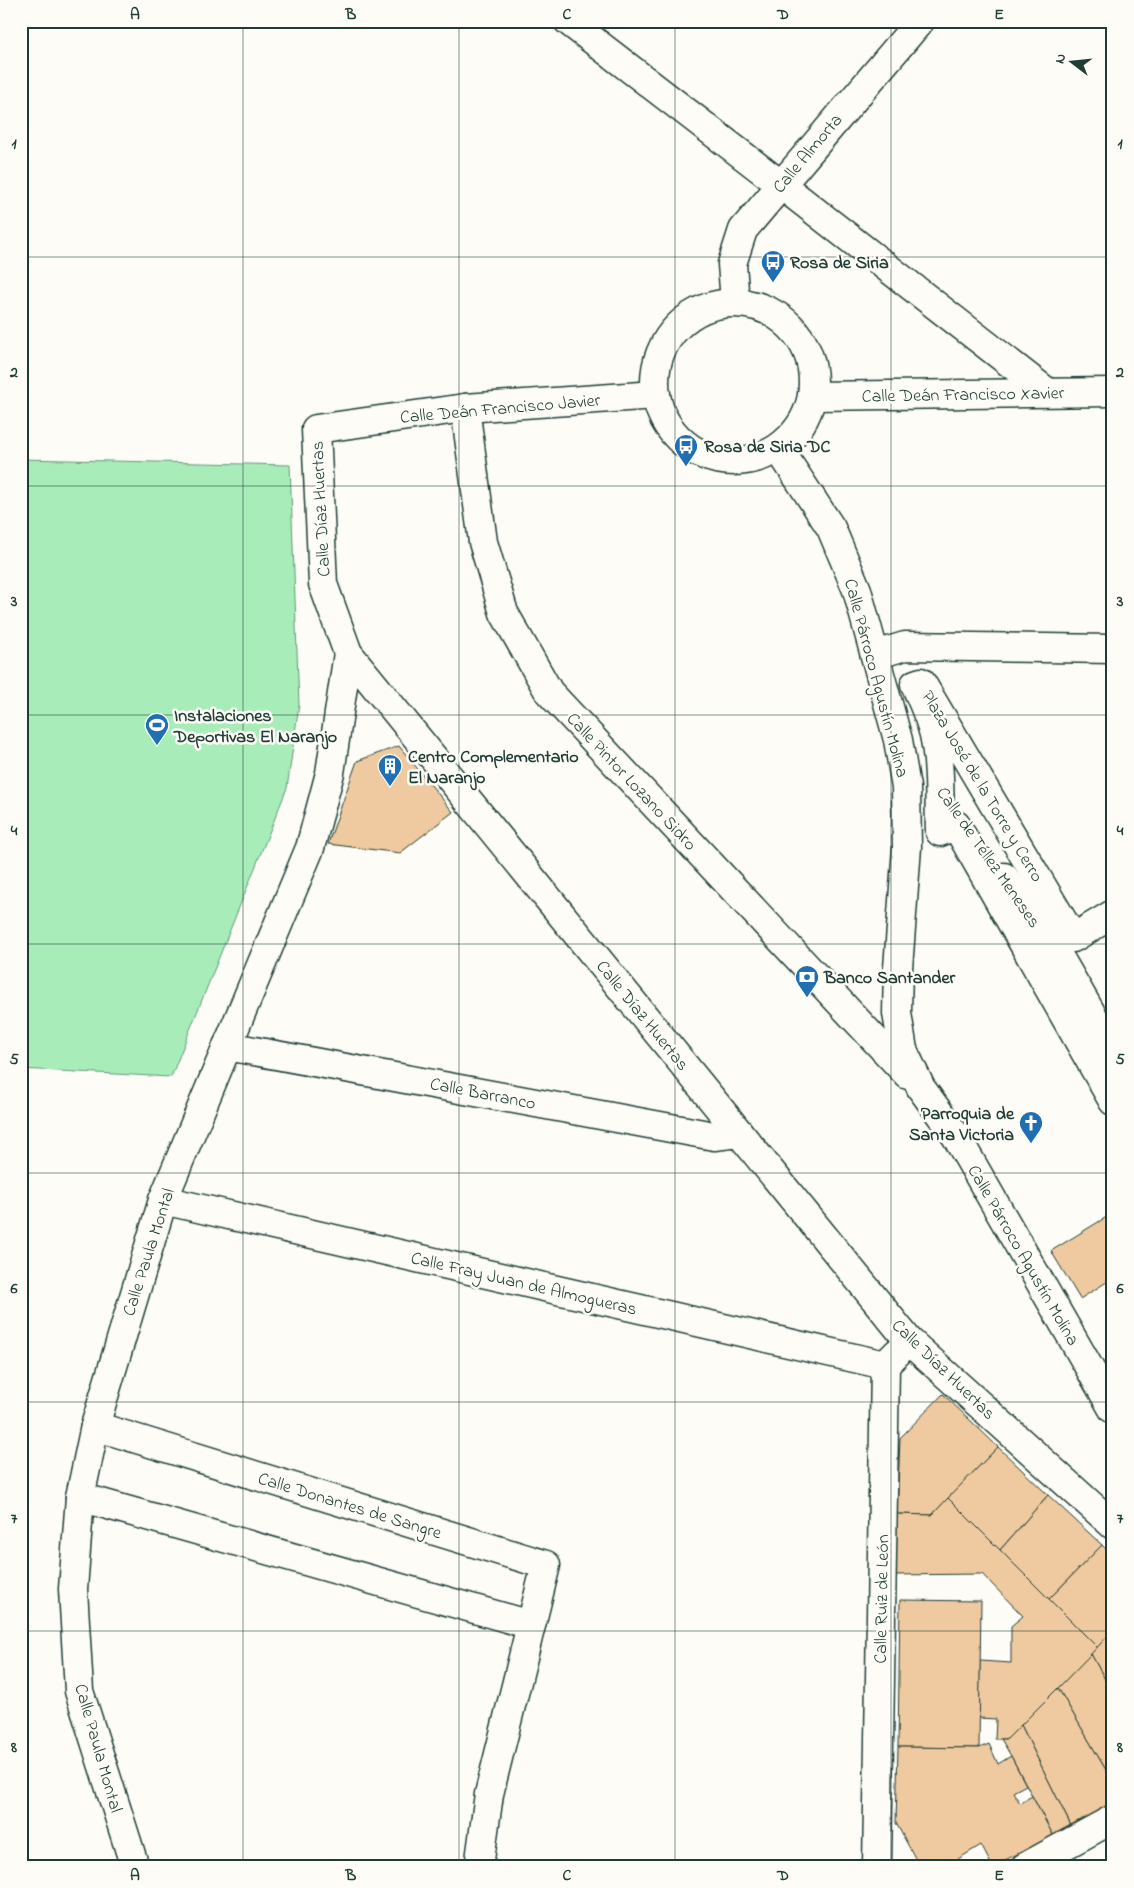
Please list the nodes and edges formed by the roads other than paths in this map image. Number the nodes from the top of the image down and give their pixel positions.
1 (568, 21) edge
2 (920, 21) edge
3 (780, 184) junction
4 (735, 302) junction
5 (1046, 392) junction
6 (1113, 392) edge
7 (656, 395) junction
8 (813, 396) junction
9 (465, 408) junction
10 (316, 429) joint
11 (779, 448) junction
12 (1113, 649) edge
13 (348, 654) junction
14 (875, 656) junction
15 (939, 782) junction
16 (906, 787) junction
17 (1113, 914) edge
18 (1113, 925) edge
19 (1059, 957) junction
20 (227, 1046) junction
21 (1113, 1051) edge
22 (921, 1088) junction
23 (1113, 1101) edge
24 (739, 1132) junction
25 (162, 1200) junction
26 (909, 1341) junction
27 (885, 1365) junction
28 (1113, 1409) edge
29 (95, 1426) junction
30 (80, 1497) junction
31 (1113, 1525) edge
32 (531, 1625) junction
33 (1113, 1819) edge
34 (135, 1867) edge
35 (479, 1867) edge
36 (877, 1867) edge
37 (1025, 1867) edge

1 - 3 street
2 - 3 street, Calle Almorta
3 - 4 street, Calle Almorta
3 - 5 street
4 - 7 street
4 - 8 street
5 - 6 street, Calle Deán Francisco Xavier
5 - 8 street, Calle Deán Francisco Xavier
7 - 9 street, Calle Deán Francisco Javier
7 - 11 street
8 - 11 street
9 - 10 street, Calle Deán Francisco Javier
9 - 22 street, Calle Pintor Lozano Sidro
10 - 13 street, Calle Díaz Huertas
11 - 14 street, Calle Párroco Agustín Molina
12 - 14 street
13 - 20 street, Calle Paula Montal
13 - 24 street, Calle Díaz Huertas
14 - 16 street, Calle Párroco Agustín Molina
15 - 16 street, Calle de Téllez Meneses
15 - 17 street, Plaza José de la Torre y Cerro
15 - 19 street, Calle de Téllez Meneses
15 - 23 street, Plaza José de la Torre y Cerro
16 - 22 street, Calle Párroco Agustín Molina
18 - 19 street
19 - 21 street, Calle de Téllez Meneses
20 - 24 street, Calle Barranco
20 - 25 street, Calle Paula Montal
22 - 28 street, Calle Párroco Agustín Molina
24 - 26 street, Calle Díaz Huertas
25 - 27 street, Calle Fray Juan de Almogueras
25 - 29 street, Calle Paula Montal
26 - 27 street
26 - 31 street, Calle Díaz Huertas
27 - 36 street, Calle Ruiz de León
29 - 30 street, Calle Paula Montal
29 - 32 street, Calle Donantes de Sangre
30 - 32 street
30 - 34 street, Calle Paula Montal
32 - 35 street, Calle Donantes de Sangre
33 - 37 street

